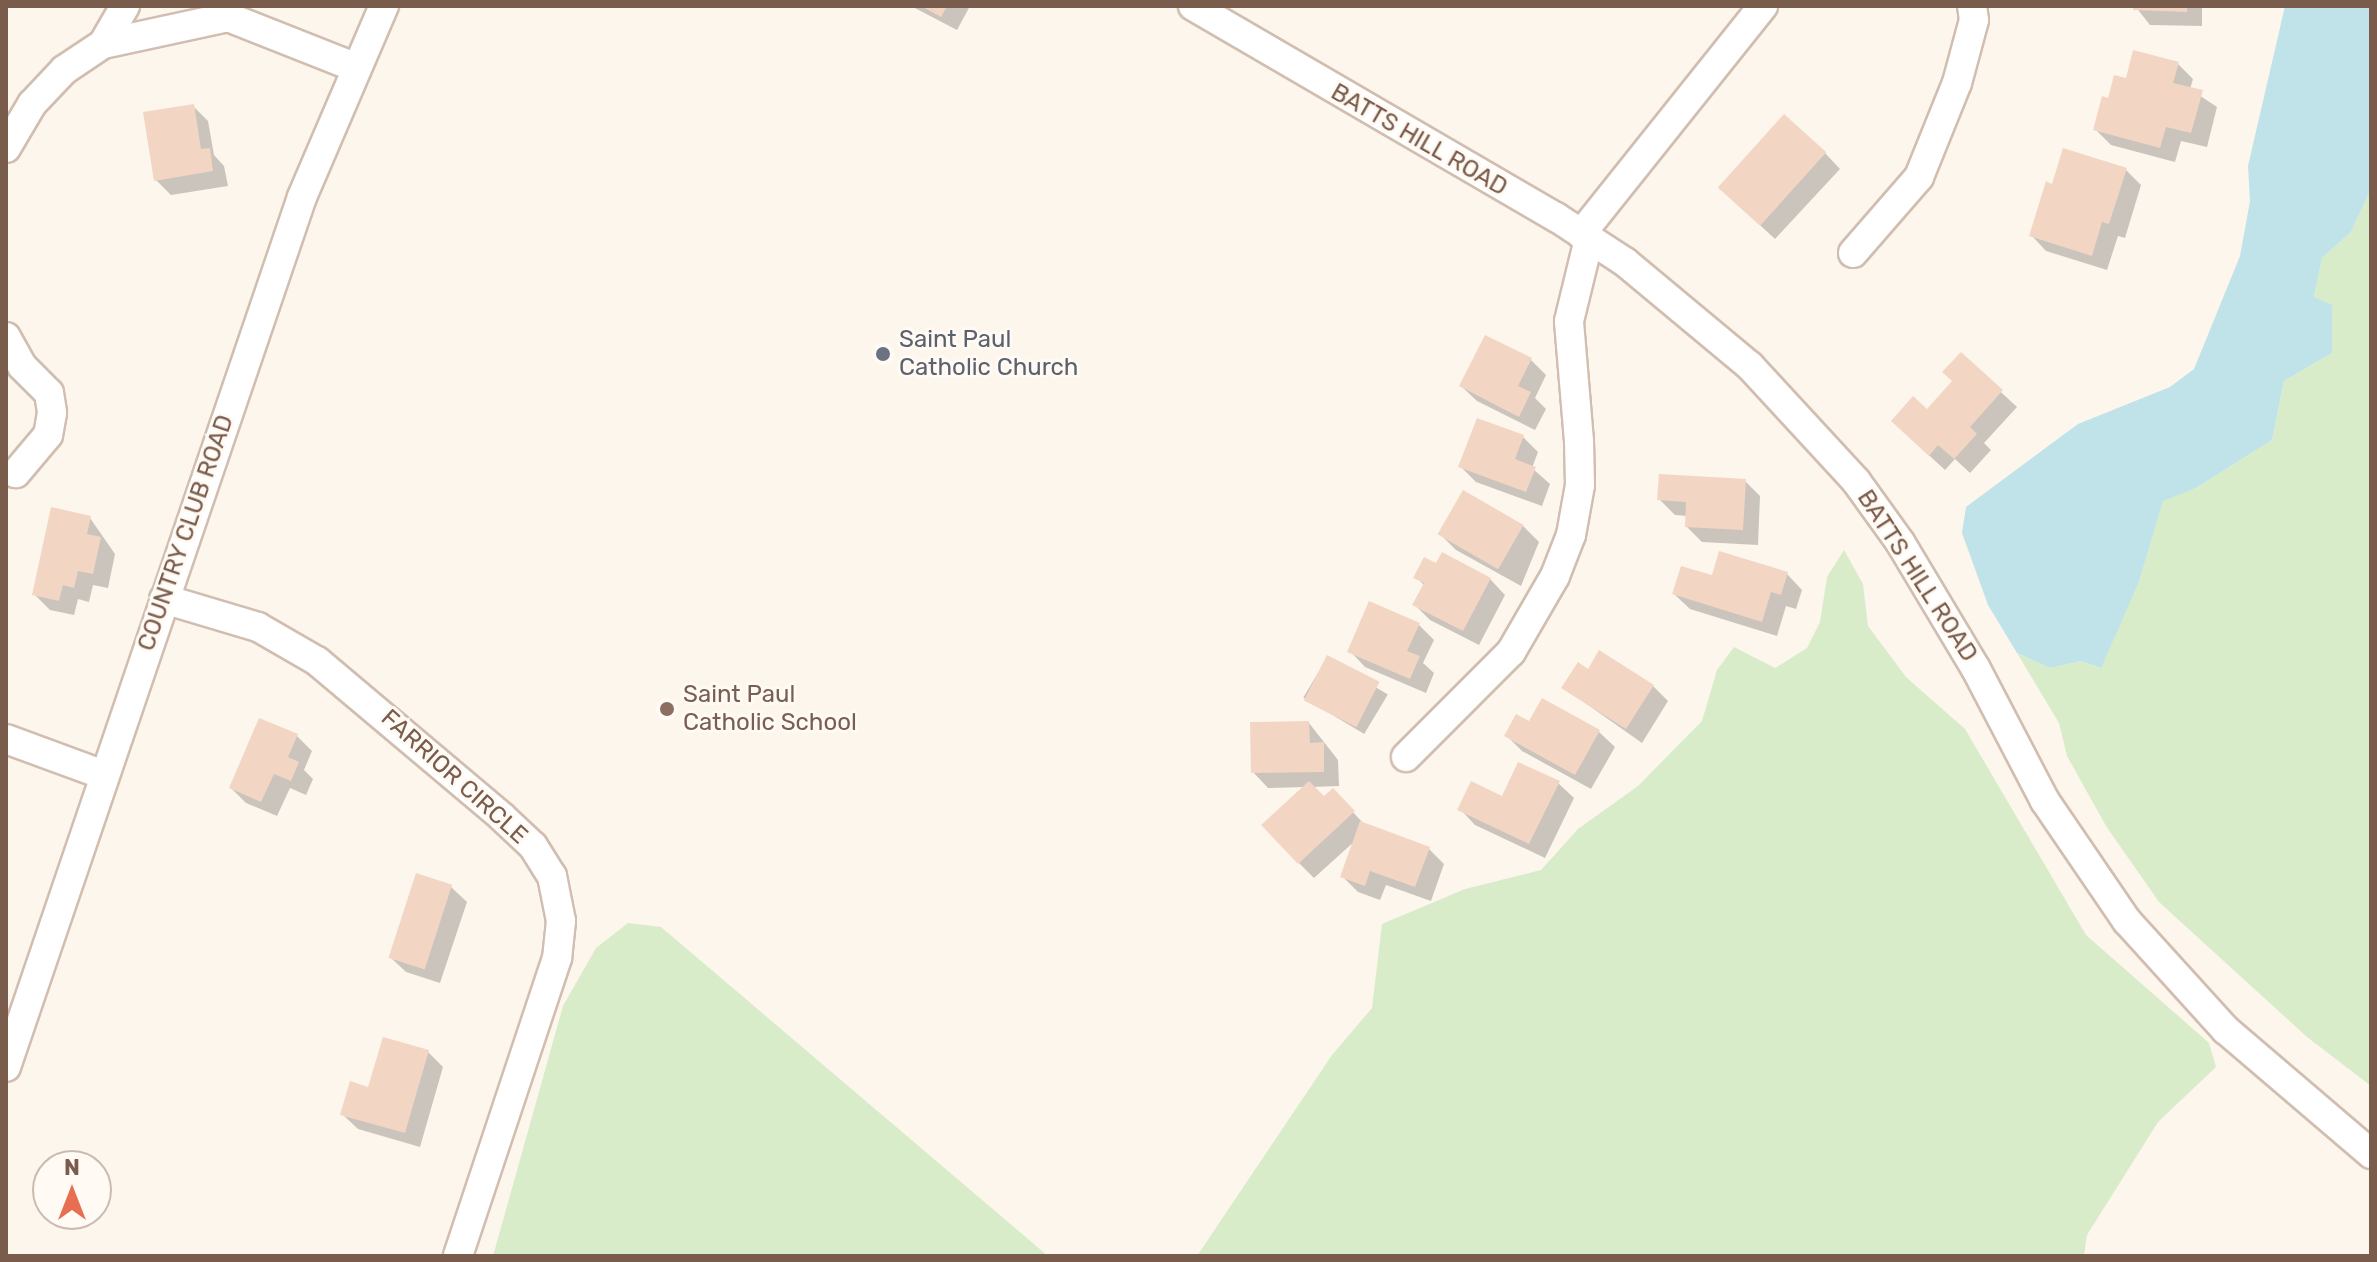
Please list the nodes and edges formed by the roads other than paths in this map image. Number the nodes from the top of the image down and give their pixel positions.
1 (125, 6) edge
2 (384, 6) edge
3 (1193, 6) edge
4 (1763, 6) edge
5 (1972, 6) edge
6 (222, 12) edge
7 (103, 44) junction
8 (354, 67) junction
9 (6, 148) edge
10 (1585, 236) junction
11 (1853, 253) dead end
12 (6, 337) edge
13 (16, 473) dead end
14 (164, 599) junction
15 (6, 739) edge
16 (1406, 757) dead end
17 (104, 775) junction
18 (6, 1067) edge
19 (2371, 1154) edge
20 (458, 1256) edge

1 - 7 street
2 - 8 street, COUNTRY CLUB ROAD
3 - 10 street, BATTS HILL ROAD
4 - 10 street
5 - 11 street
6 - 7 street
6 - 8 street
7 - 9 street
8 - 14 street, COUNTRY CLUB ROAD
10 - 16 street
10 - 19 street, BATTS HILL ROAD
12 - 13 street
14 - 17 street, COUNTRY CLUB ROAD
14 - 20 street, FARRIOR CIRCLE
15 - 17 street
17 - 18 street, COUNTRY CLUB ROAD

